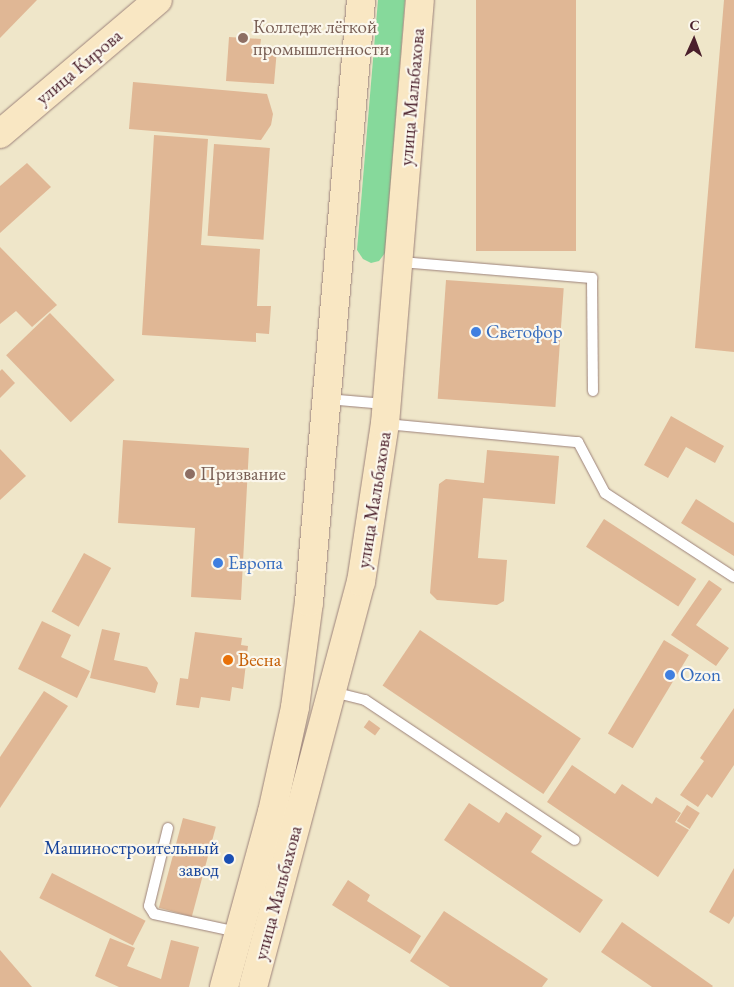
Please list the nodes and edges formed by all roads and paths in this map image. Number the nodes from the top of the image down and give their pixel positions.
1 (158, 0) edge
2 (361, 0) edge
3 (420, 0) edge
4 (0, 134) edge
5 (399, 262) junction
6 (593, 391) dead end
7 (326, 399) junction
8 (386, 414) junction
9 (734, 577) edge
10 (332, 691) junction
11 (168, 828) dead end
12 (575, 840) dead end
13 (239, 932) junction
14 (224, 987) edge
15 (253, 987) edge

1 - 4 main road, улица Кирова
2 - 7 main road, улица Мальбахова
3 - 5 main road, улица Мальбахова
5 - 6 lane
5 - 8 main road, улица Мальбахова
7 - 8 lane
7 - 13 main road, улица Мальбахова
8 - 9 lane
8 - 10 main road, улица Мальбахова
10 - 12 lane
10 - 15 main road, улица Мальбахова
11 - 13 lane
13 - 14 main road, улица Мальбахова

